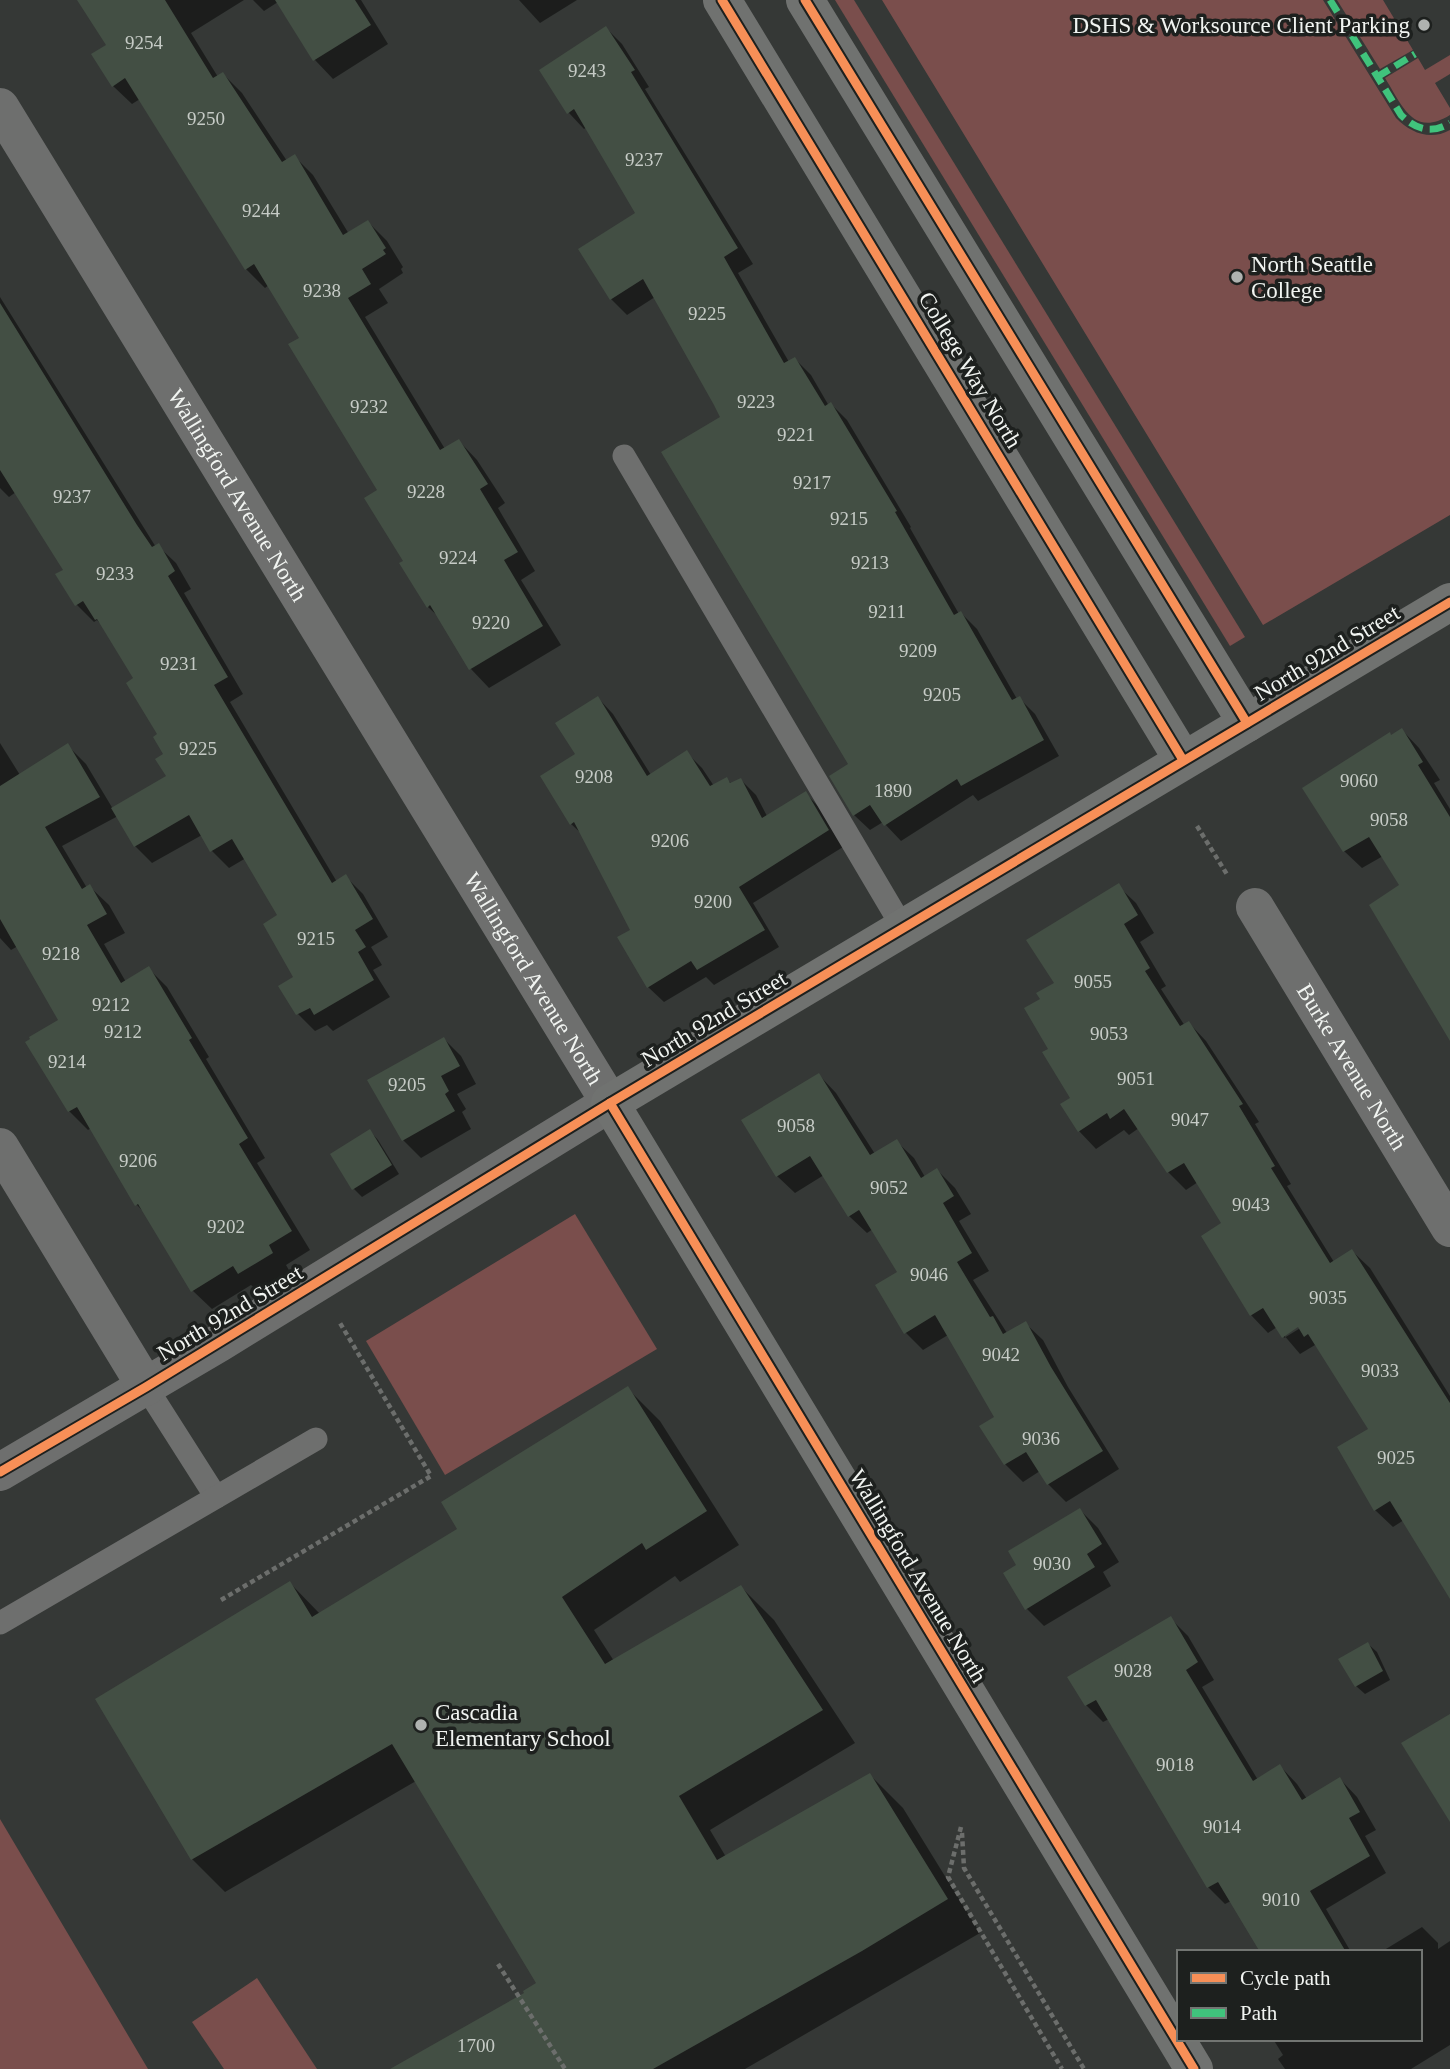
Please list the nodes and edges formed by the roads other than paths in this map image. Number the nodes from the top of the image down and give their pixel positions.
1 (722, 0) edge
2 (805, 0) edge
3 (0, 107) edge
4 (624, 456) dead end
5 (1450, 602) edge
6 (1247, 723) junction
7 (1183, 760) junction
8 (1255, 907) dead end
9 (903, 928) junction
10 (610, 1103) junction
11 (0, 1147) edge
12 (1450, 1228) edge
13 (146, 1387) junction
14 (316, 1439) dead end
15 (0, 1472) edge
16 (216, 1497) junction
17 (0, 1623) edge
18 (1177, 2041) edge
19 (1177, 2041) edge
20 (1194, 2069) edge

1 - 7 street, College Way North
2 - 6 street
3 - 10 street, Wallingford Avenue North
4 - 9 lane
5 - 6 street, North 92nd Street
6 - 7 street, North 92nd Street
7 - 9 street, North 92nd Street
8 - 12 street, Burke Avenue North
9 - 10 street, North 92nd Street
10 - 13 street, North 92nd Street
10 - 19 street, Wallingford Avenue North
11 - 13 street
13 - 15 street, North 92nd Street
13 - 16 lane
14 - 16 lane
16 - 17 lane
18 - 20 street, Wallingford Avenue North

